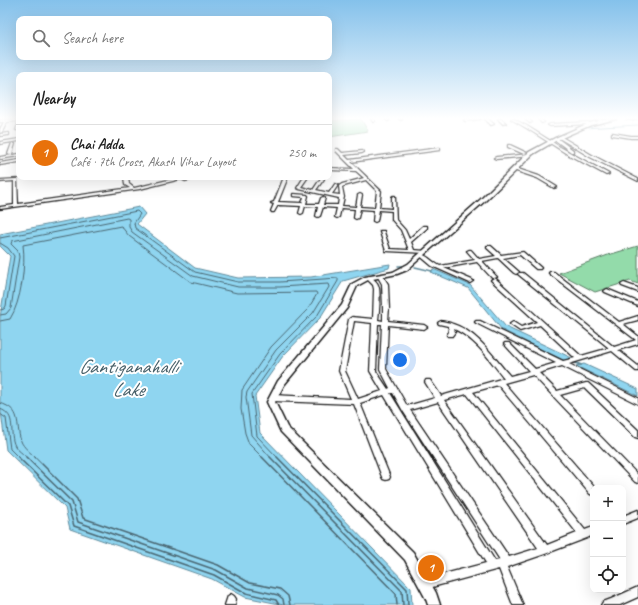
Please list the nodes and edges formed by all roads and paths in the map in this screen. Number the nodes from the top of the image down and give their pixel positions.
1 (13, 147) edge
2 (512, 147) edge
3 (541, 147) edge
4 (563, 147) edge
5 (566, 147) edge
6 (571, 147) edge
7 (439, 149) dead end
8 (337, 150) dead end
9 (572, 151) dead end
10 (362, 152) dead end
11 (10, 154) junction
12 (16, 154) edge
13 (16, 154) edge
14 (341, 154) junction
15 (528, 154) junction
16 (0, 156) edge
17 (496, 158) dead end
18 (16, 161) edge
19 (350, 161) junction
20 (0, 164) edge
21 (332, 169) edge
22 (514, 169) junction
23 (358, 170) junction
24 (607, 174) dead end
25 (366, 179) junction
26 (126, 180) edge
27 (172, 180) edge
28 (285, 180) edge
29 (304, 180) edge
30 (321, 180) edge
31 (638, 180) edge
32 (0, 181) edge
33 (336, 185) dead end
34 (555, 187) dead end
35 (132, 188) junction
36 (314, 191) junction
37 (330, 194) junction
38 (294, 195) dead end
39 (360, 195) dead end
40 (342, 197) junction
41 (394, 197) dead end
42 (323, 198) dead end
43 (274, 203) junction
44 (303, 204) junction
45 (16, 206) junction
46 (321, 206) junction
47 (340, 207) junction
48 (0, 208) edge
49 (358, 208) junction
50 (376, 209) junction
51 (394, 210) junction
52 (273, 211) dead end
53 (301, 213) dead end
54 (318, 216) dead end
55 (337, 217) dead end
56 (356, 218) dead end
57 (375, 221) dead end
58 (425, 227) dead end
59 (382, 232) dead end
60 (408, 242) junction
61 (489, 247) dead end
62 (412, 251) junction
63 (469, 251) dead end
64 (422, 254) junction
65 (499, 257) junction
66 (478, 261) junction
67 (440, 268) junction
68 (538, 268) dead end
69 (552, 273) dead end
70 (381, 277) junction
71 (369, 278) junction
72 (470, 281) dead end
73 (624, 285) dead end
74 (638, 290) edge
75 (607, 291) dead end
76 (638, 304) edge
77 (638, 318) edge
78 (376, 321) junction
79 (478, 322) dead end
80 (386, 323) junction
81 (441, 323) dead end
82 (541, 323) junction
83 (513, 324) dead end
84 (618, 324) junction
85 (451, 326) junction
86 (424, 327) dead end
87 (450, 335) dead end
88 (638, 341) edge
89 (507, 344) dead end
90 (614, 349) junction
91 (577, 360) junction
92 (564, 364) junction
93 (638, 369) edge
94 (535, 372) junction
95 (509, 379) junction
96 (428, 382) dead end
97 (498, 382) junction
98 (389, 391) junction
99 (469, 391) junction
100 (556, 394) junction
101 (273, 398) junction
102 (441, 399) junction
103 (638, 401) edge
104 (356, 402) junction
105 (405, 409) junction
106 (638, 435) edge
107 (386, 477) dead end
108 (638, 480) edge
109 (590, 488) edge
110 (638, 514) edge
111 (626, 519) edge
112 (589, 533) edge
113 (545, 550) junction
114 (501, 564) junction
115 (425, 584) junction
116 (638, 592) edge
117 (434, 605) edge
118 (518, 605) edge
119 (606, 605) edge

1 - 11 street
2 - 15 street
3 - 15 street
4 - 24 street
5 - 9 street
6 - 31 street
7 - 19 street
8 - 14 street
10 - 14 street
11 - 12 street
11 - 16 street
13 - 16 street
14 - 19 street
15 - 17 street
15 - 22 street
18 - 20 street
19 - 23 street
21 - 23 street
22 - 34 street
22 - 64 street
23 - 25 street
25 - 40 street
25 - 50 street
26 - 35 street
27 - 35 street
28 - 43 street
29 - 36 street
30 - 36 street
32 - 45 street
33 - 37 street
35 - 45 street
36 - 37 street
37 - 40 street
38 - 44 street
39 - 49 street
40 - 47 street
41 - 51 street
42 - 46 street
43 - 44 street
43 - 52 street
44 - 46 street
44 - 53 street
45 - 48 street
46 - 47 street
46 - 54 street
47 - 49 street
47 - 55 street
49 - 50 street
49 - 56 street
50 - 51 street
50 - 57 street
51 - 60 street
58 - 60 street
59 - 62 street
60 - 62 street
61 - 65 street
62 - 64 street
63 - 66 street
64 - 67 street
64 - 70 street
65 - 66 street
65 - 68 street
65 - 90 street
66 - 67 street
66 - 82 street
67 - 72 street
69 - 84 street
70 - 71 street
70 - 80 street
71 - 78 street
71 - 101 street
73 - 74 street
75 - 76 street
77 - 84 street
78 - 80 street
78 - 98 street
78 - 104 street
79 - 92 street
80 - 86 street
80 - 98 street
81 - 85 street
82 - 83 street
82 - 91 street
84 - 88 street
85 - 87 street
85 - 95 street
88 - 90 street
89 - 94 street
90 - 91 street
90 - 93 street
91 - 92 street
92 - 94 street
92 - 103 street
94 - 95 street
94 - 100 street
95 - 97 street
96 - 102 street
97 - 99 street
97 - 109 street
98 - 104 street
98 - 105 street
98 - 114 street
99 - 102 street
99 - 112 street
100 - 106 street
100 - 108 street
101 - 104 street
101 - 115 street
102 - 105 street
102 - 113 street
104 - 107 street
105 - 114 street
110 - 111 street
112 - 113 street
113 - 114 street
114 - 115 street
114 - 118 street
115 - 117 street
116 - 119 street

